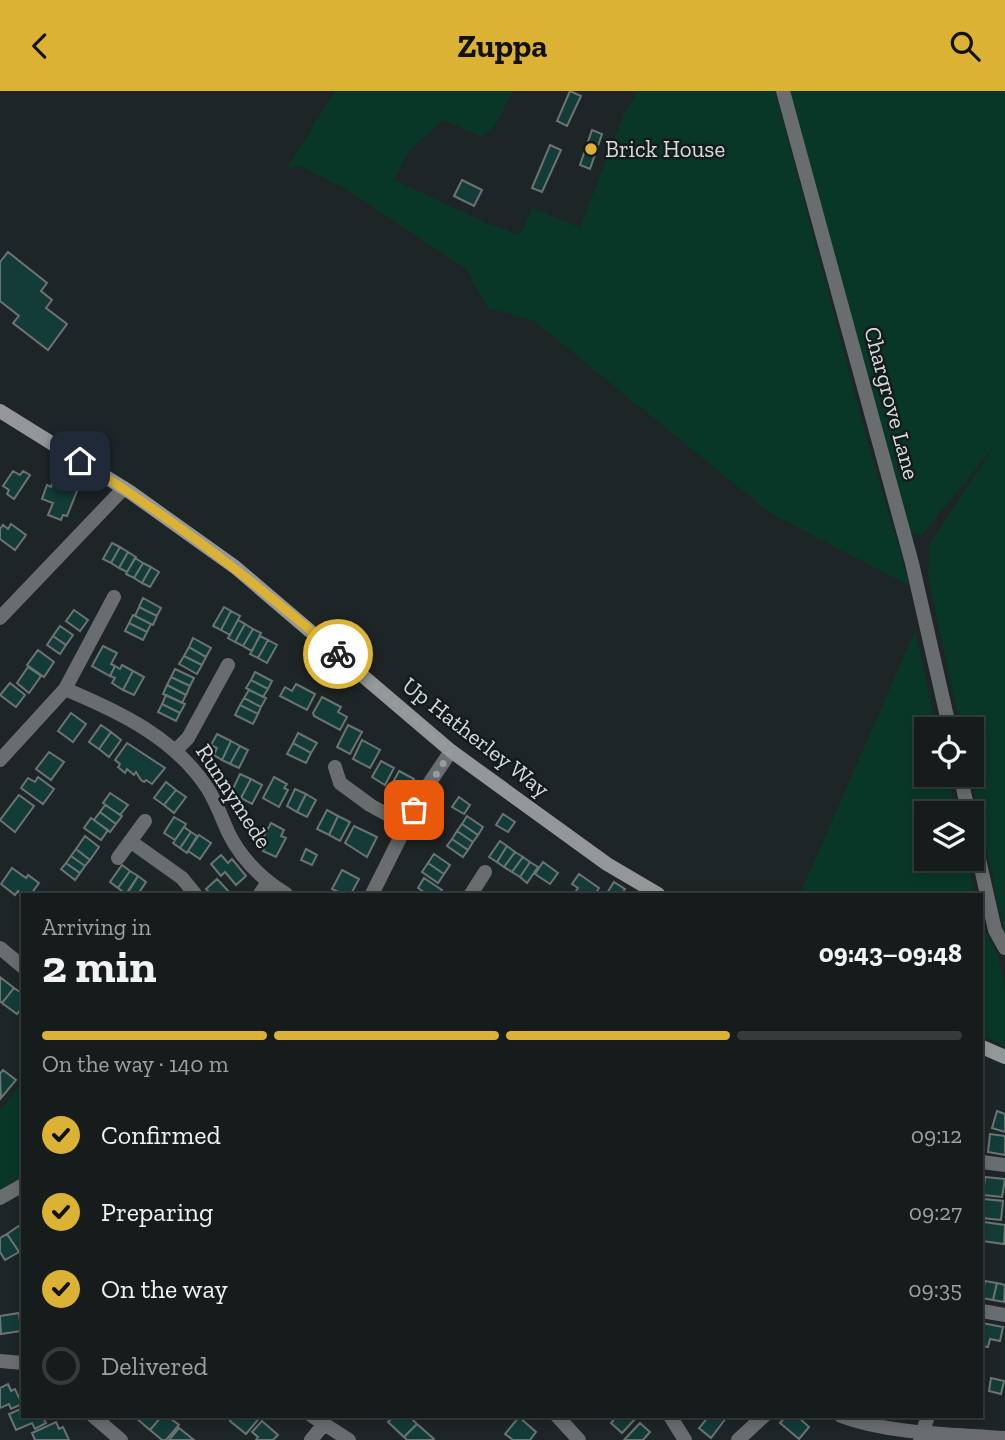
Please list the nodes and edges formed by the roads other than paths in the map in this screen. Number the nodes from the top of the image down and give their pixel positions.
1 (783, 91) edge
2 (0, 411) edge
3 (124, 488) junction
4 (107, 602) dead end
5 (0, 618) edge
6 (228, 665) dead end
7 (65, 689) junction
8 (947, 717) edge
9 (176, 750) junction
10 (451, 751) junction
11 (0, 760) edge
12 (335, 767) dead end
13 (145, 821) dead end
14 (406, 825) junction
15 (130, 841) junction
16 (118, 858) dead end
17 (982, 871) edge
18 (485, 872) dead end
19 (264, 888) edge
20 (194, 893) edge
21 (282, 893) edge
22 (372, 893) edge
23 (472, 893) edge
24 (656, 893) edge
25 (1005, 947) edge
26 (0, 949) edge
27 (21, 965) edge
28 (983, 1047) edge
29 (1005, 1057) edge
30 (983, 1162) edge
31 (1005, 1165) edge
32 (21, 1186) edge
33 (0, 1198) edge
34 (983, 1311) edge
35 (1005, 1315) edge
36 (0, 1361) edge
37 (21, 1363) edge
38 (95, 1418) edge
39 (559, 1418) edge
40 (671, 1418) edge
41 (762, 1418) edge
42 (848, 1418) edge
43 (927, 1418) edge
44 (318, 1420) edge
45 (922, 1436) edge
46 (1005, 1438) edge
47 (121, 1440) edge
48 (311, 1440) edge
49 (349, 1440) edge
50 (579, 1440) edge
51 (685, 1440) edge
52 (738, 1440) edge

1 - 8 street, Chargrove Lane
2 - 3 street, Up Hatherley Way
3 - 5 street
3 - 10 street, Up Hatherley Way
4 - 7 street
6 - 9 street
7 - 9 street, Runnymede
7 - 11 street
9 - 19 street, Runnymede
10 - 14 street
10 - 24 street, Up Hatherley Way
12 - 14 street
13 - 15 street
14 - 22 street
15 - 16 street
15 - 20 street
17 - 25 street
18 - 23 street
19 - 21 street, Runnymede
26 - 27 street
28 - 29 street
30 - 31 street
32 - 33 street
34 - 35 street
36 - 37 street
38 - 47 street
39 - 50 street
40 - 51 street
41 - 52 street
42 - 45 street
43 - 45 street
44 - 48 street
44 - 49 street
45 - 46 street

